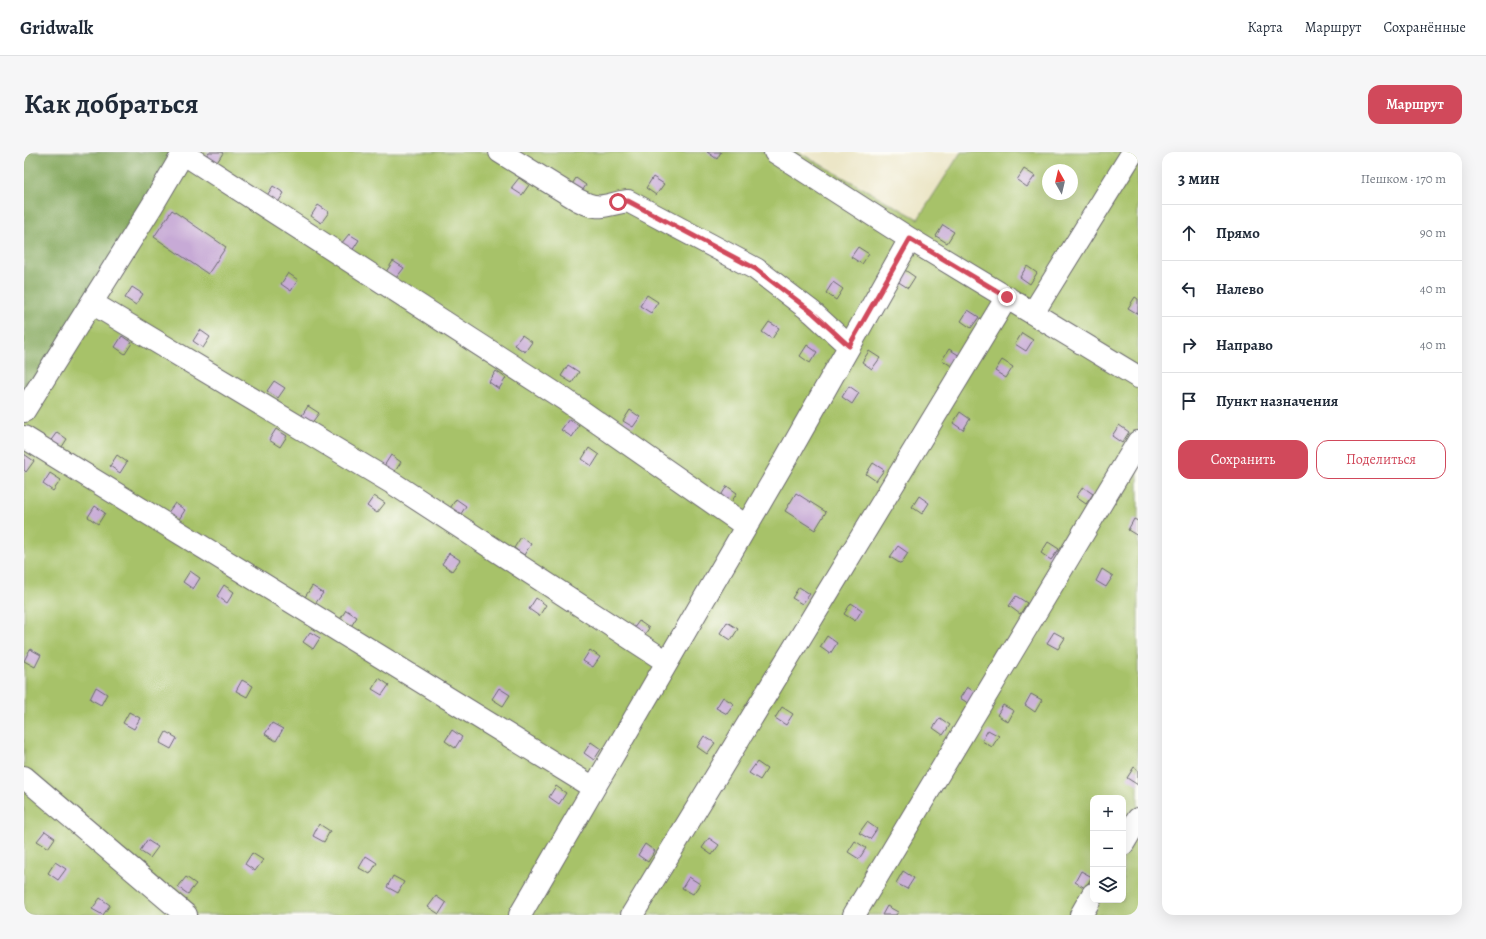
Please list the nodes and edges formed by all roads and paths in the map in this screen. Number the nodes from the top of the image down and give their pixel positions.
1 (500, 152) edge
2 (775, 152) edge
3 (1133, 152) edge
4 (184, 153) edge
5 (910, 239) junction
6 (1007, 297) junction
7 (92, 303) junction
8 (1034, 314) junction
9 (849, 346) junction
10 (1138, 377) edge
11 (24, 411) edge
12 (24, 437) edge
13 (1138, 442) edge
14 (746, 526) junction
15 (667, 662) junction
16 (24, 777) edge
17 (594, 788) junction
18 (1138, 819) edge
19 (1126, 839) edge
20 (1090, 899) edge
21 (186, 915) edge
22 (520, 915) edge
23 (632, 915) edge
24 (854, 915) edge
25 (1081, 915) edge

1 - 9 street
2 - 5 street
3 - 8 street
4 - 7 street
4 - 14 street
5 - 6 street
5 - 9 street
6 - 8 street
6 - 23 street
7 - 11 street
7 - 15 street
8 - 10 street
9 - 14 street
12 - 17 street
13 - 24 street
14 - 15 street
15 - 17 street
16 - 21 street
17 - 22 street
18 - 19 street
20 - 25 street

